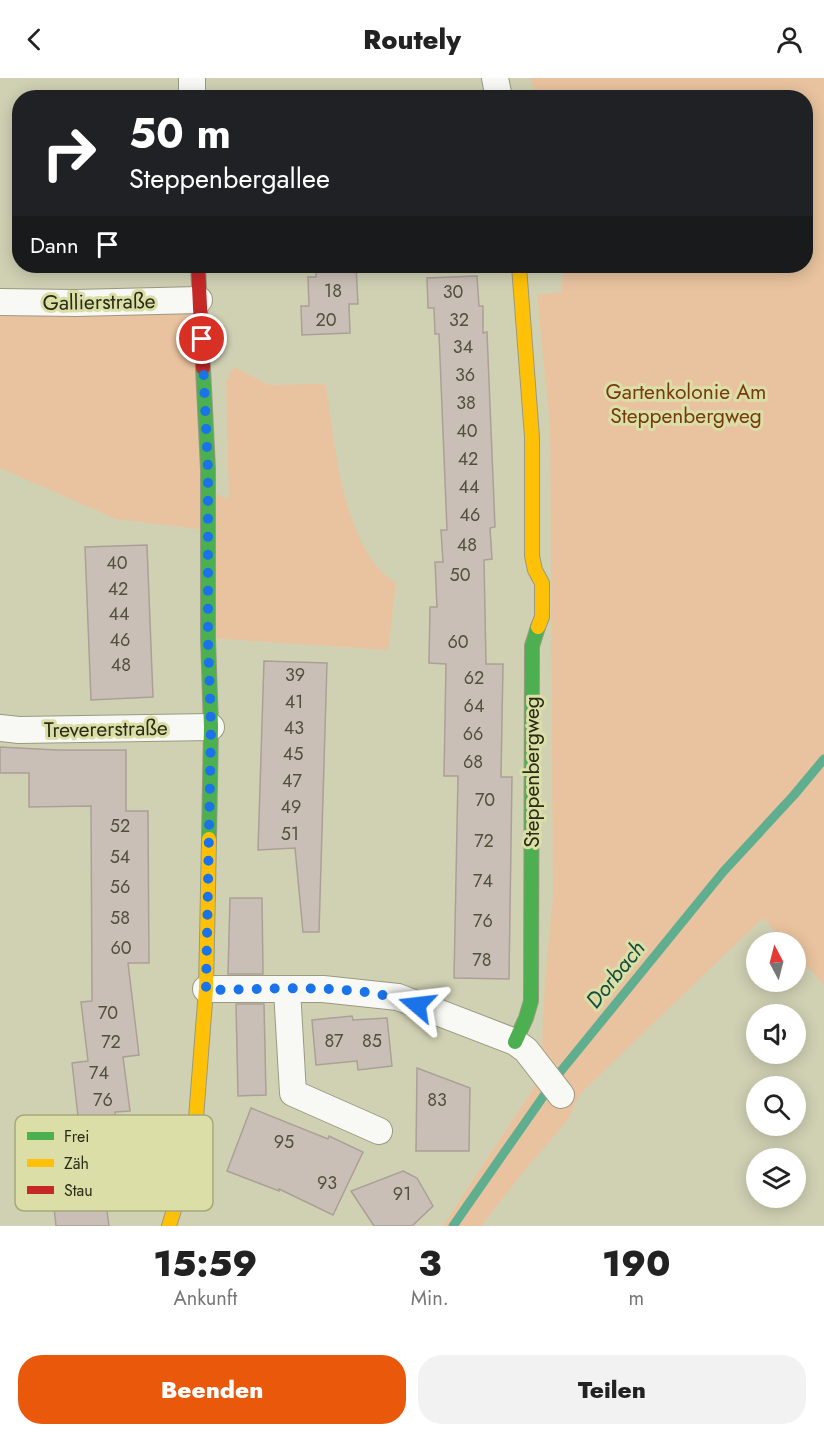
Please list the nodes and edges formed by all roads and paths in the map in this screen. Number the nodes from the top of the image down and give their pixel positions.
1 (198, 273) edge
2 (520, 273) edge
3 (199, 300) junction
4 (0, 302) edge
5 (211, 727) junction
6 (0, 728) edge
7 (206, 990) junction
8 (286, 990) junction
9 (515, 1042) junction
10 (561, 1095) dead end
11 (196, 1115) edge
12 (380, 1131) dead end
13 (174, 1211) edge
14 (169, 1226) edge

1 - 3 street
2 - 9 street, Steppenbergweg
3 - 4 street, Gallierstraße
3 - 5 street
5 - 6 street, Trevererstraße
5 - 7 street
7 - 8 street
7 - 11 street
8 - 9 street
8 - 12 street
9 - 10 street
13 - 14 street

